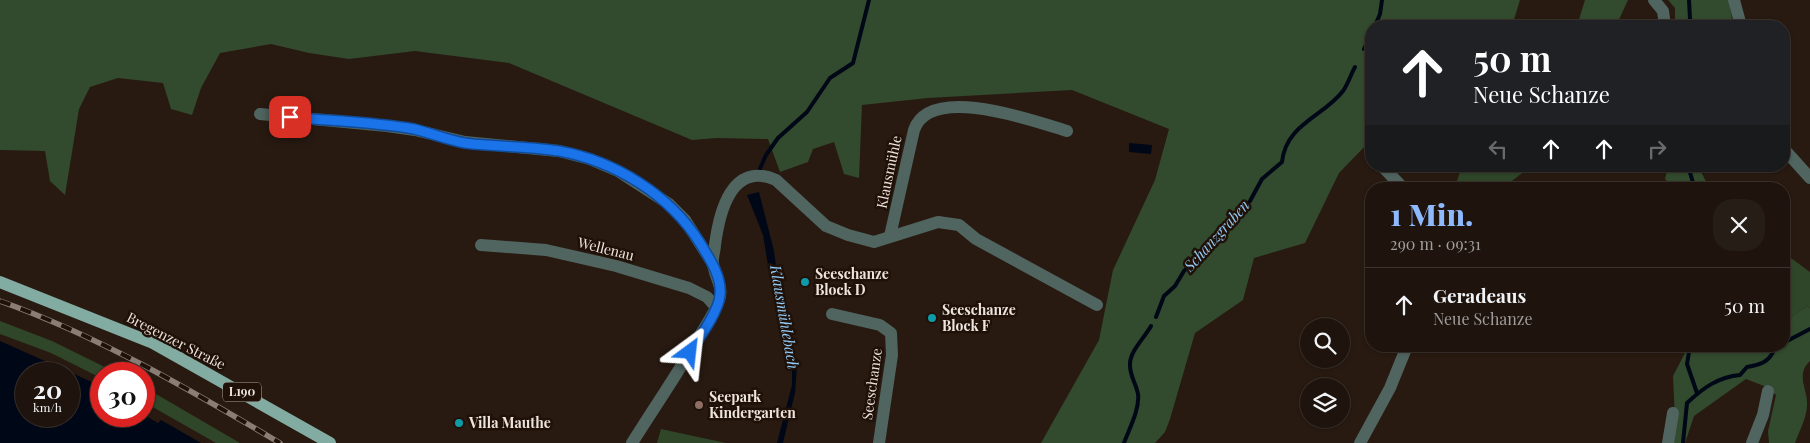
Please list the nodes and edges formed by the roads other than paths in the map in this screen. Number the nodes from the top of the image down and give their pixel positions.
1 (1654, 0) edge
2 (1734, 0) edge
3 (1664, 20) edge
4 (1739, 20) edge
5 (260, 114) dead end
6 (1067, 131) dead end
7 (1790, 156) edge
8 (1388, 172) edge
9 (1810, 178) edge
10 (1397, 182) edge
11 (890, 236) junction
12 (481, 245) dead end
13 (713, 264) junction
14 (0, 282) edge
15 (1096, 305) dead end
16 (716, 307) junction
17 (832, 314) dead end
18 (1405, 352) edge
19 (1768, 391) dead end
20 (1673, 413) dead end
21 (330, 443) edge
22 (632, 443) edge
23 (879, 443) edge
24 (1360, 443) edge
25 (1668, 443) edge
26 (1752, 443) edge

1 - 3 street
2 - 4 street
5 - 13 street
6 - 11 street, Klausmühle
7 - 9 street
8 - 10 street
11 - 13 street
11 - 15 street
12 - 16 street, Wellenau
13 - 16 street
14 - 21 main road, Bregenzer Straße / L190
16 - 22 street
17 - 23 street, Seeschanze
18 - 24 street
19 - 26 street
20 - 25 street

